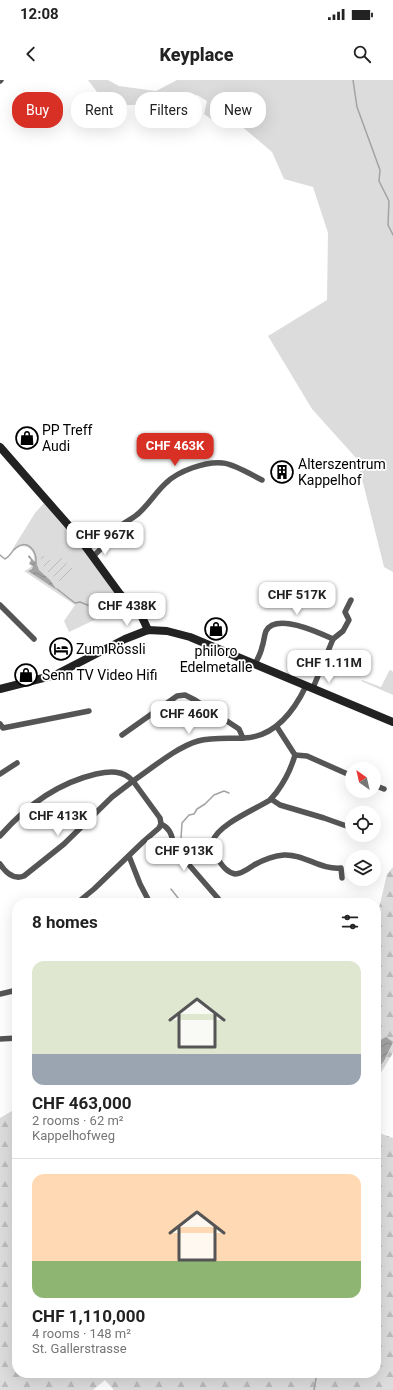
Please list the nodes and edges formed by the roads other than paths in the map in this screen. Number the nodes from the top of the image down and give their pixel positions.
1 (0, 447) edge
2 (262, 480) dead end
3 (93, 556) junction
4 (351, 600) dead end
5 (0, 604) edge
6 (148, 630) junction
7 (34, 638) dead end
8 (334, 639) junction
9 (255, 664) junction
10 (310, 687) junction
11 (0, 689) edge
12 (89, 711) dead end
13 (393, 722) edge
14 (0, 724) edge
15 (276, 727) junction
16 (122, 735) dead end
17 (243, 738) junction
18 (296, 754) junction
19 (17, 763) dead end
20 (345, 773) edge
21 (0, 774) edge
22 (133, 781) junction
23 (381, 788) edge
24 (384, 789) dead end
25 (271, 800) junction
26 (161, 824) junction
27 (345, 826) edge
28 (0, 836) edge
29 (129, 856) junction
30 (0, 864) edge
31 (342, 878) dead end
32 (83, 898) edge
33 (148, 898) edge
34 (218, 898) edge
35 (12, 991) edge
36 (0, 994) edge
37 (12, 1038) edge
38 (0, 1039) edge

1 - 3 main road
2 - 3 street
3 - 6 main road
4 - 8 street
5 - 7 street
6 - 9 main road
6 - 11 main road
8 - 9 street
8 - 10 street
9 - 10 main road
10 - 13 main road
10 - 15 street
12 - 14 street
15 - 17 street
15 - 18 street
16 - 17 street
17 - 22 street
18 - 20 street
18 - 25 street
19 - 21 street
22 - 26 street
22 - 28 street
22 - 30 street
23 - 24 street
25 - 27 street
25 - 31 street
26 - 29 street
26 - 34 street
29 - 32 street
29 - 33 street
35 - 36 street
37 - 38 street

